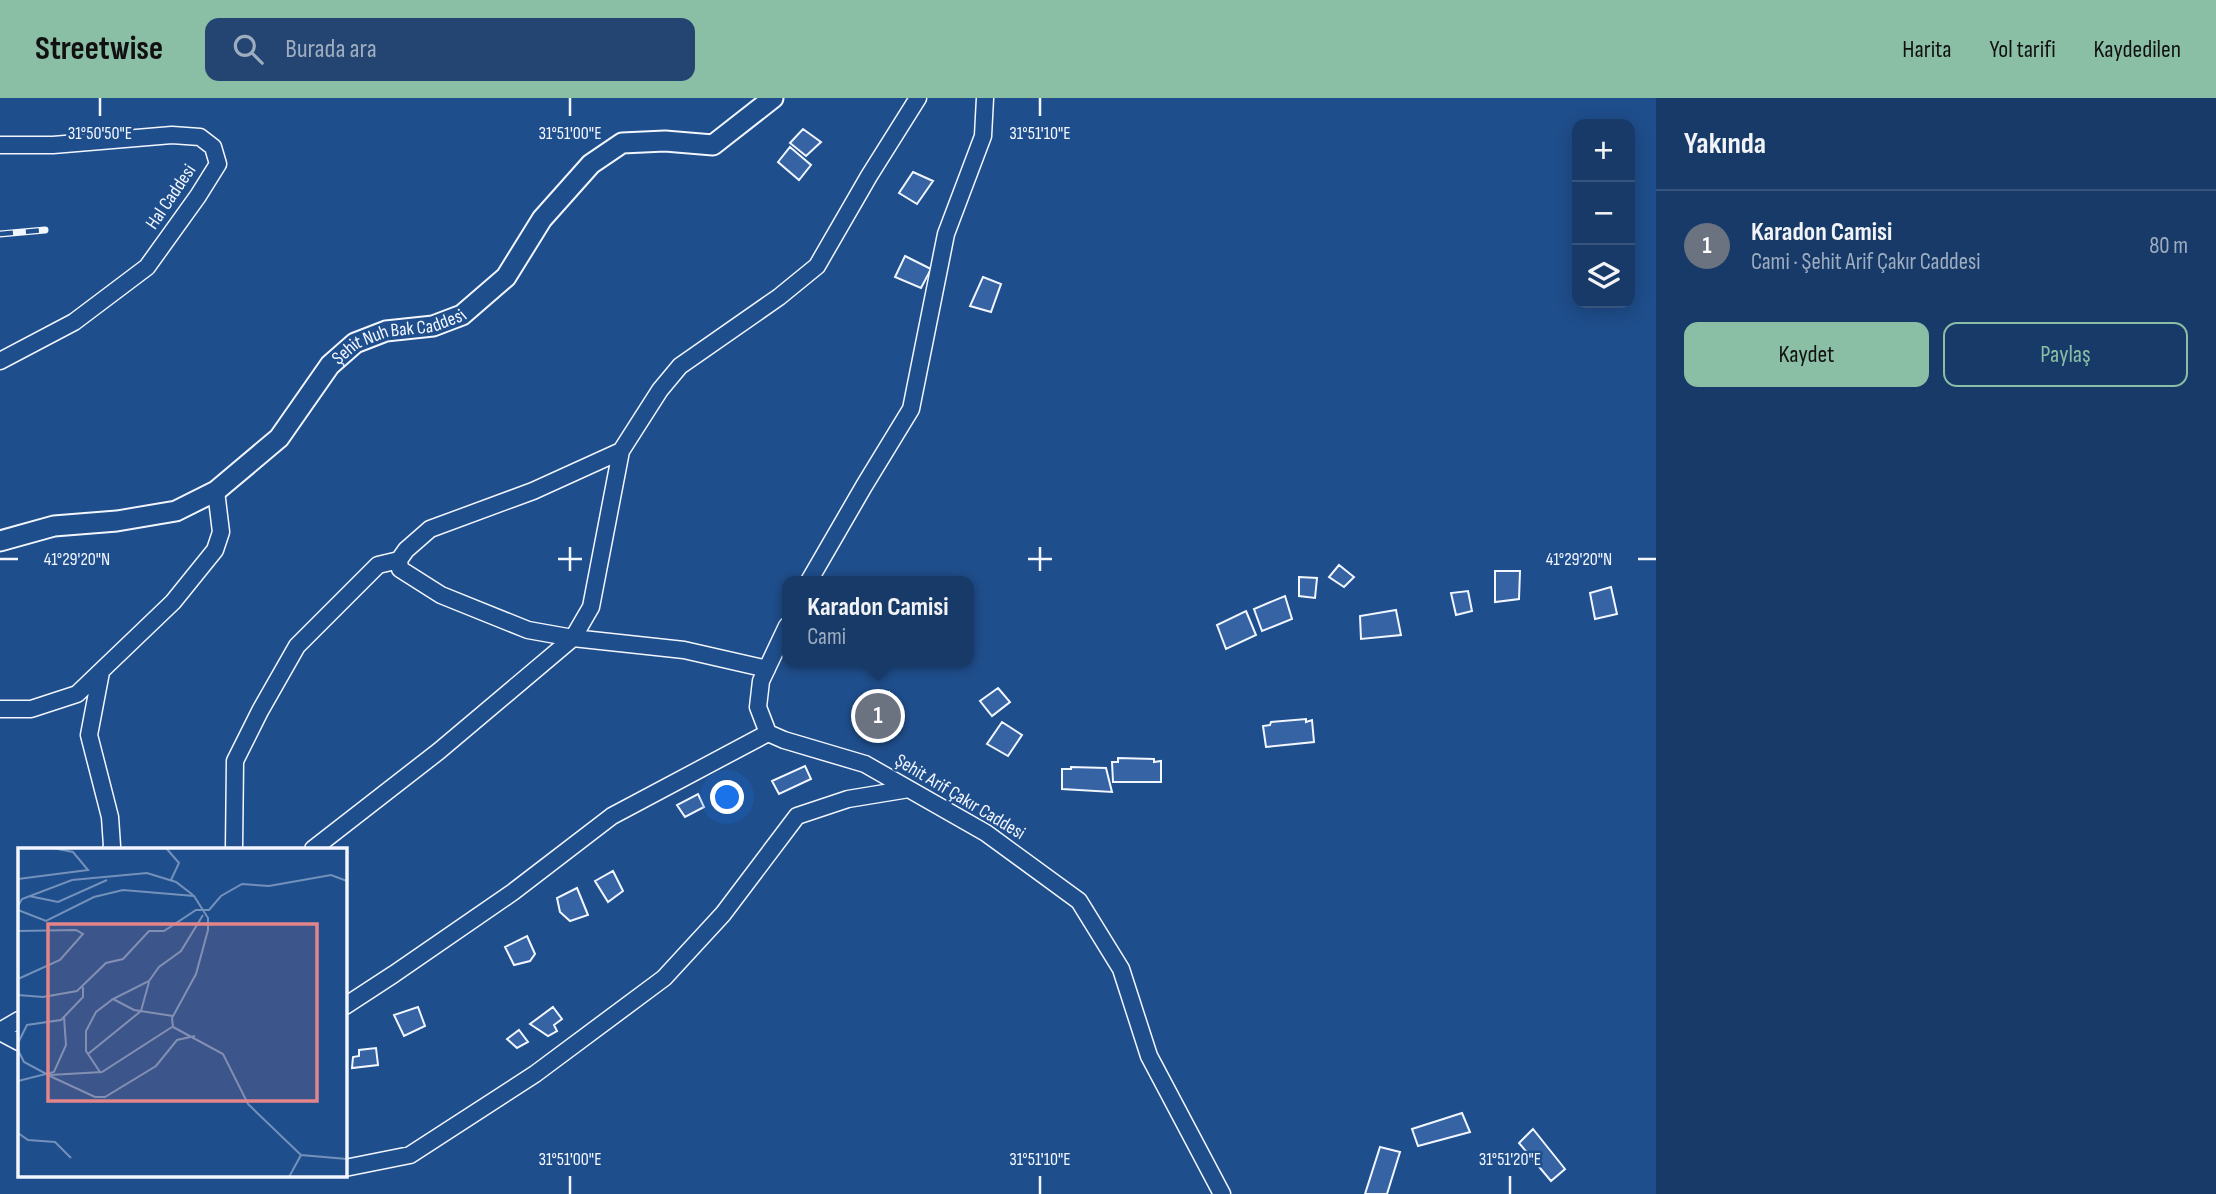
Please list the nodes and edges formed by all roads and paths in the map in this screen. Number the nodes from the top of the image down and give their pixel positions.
1 (773, 98) edge
2 (918, 98) edge
3 (985, 98) edge
4 (0, 145) edge
5 (0, 361) edge
6 (621, 451) junction
7 (216, 491) junction
8 (0, 541) edge
9 (399, 560) junction
10 (812, 576) edge
11 (782, 637) edge
12 (573, 638) junction
13 (767, 669) junction
14 (101, 672) junction
15 (0, 709) edge
16 (768, 733) junction
17 (909, 789) junction
18 (112, 848) edge
19 (234, 848) edge
20 (314, 848) edge
21 (346, 1005) edge
22 (18, 1021) edge
23 (0, 1031) edge
24 (18, 1034) edge
25 (18, 1041) edge
26 (346, 1168) edge
27 (1222, 1194) edge

1 - 7 main road, Şehit Nuh Bak Caddesi
2 - 6 street
3 - 10 street
4 - 5 street, Hal Caddesi
6 - 9 street
6 - 12 street
7 - 8 main road, Şehit Nuh Bak Caddesi
7 - 14 street
9 - 12 street
9 - 19 street
11 - 13 street
12 - 13 street
12 - 20 street
13 - 16 street
14 - 15 street
14 - 18 street
16 - 17 street, Şehit Arif Çakır Caddesi
16 - 21 street
17 - 26 street
17 - 27 street, Şehit Arif Çakır Caddesi
22 - 23 street
23 - 24 street
23 - 25 street

